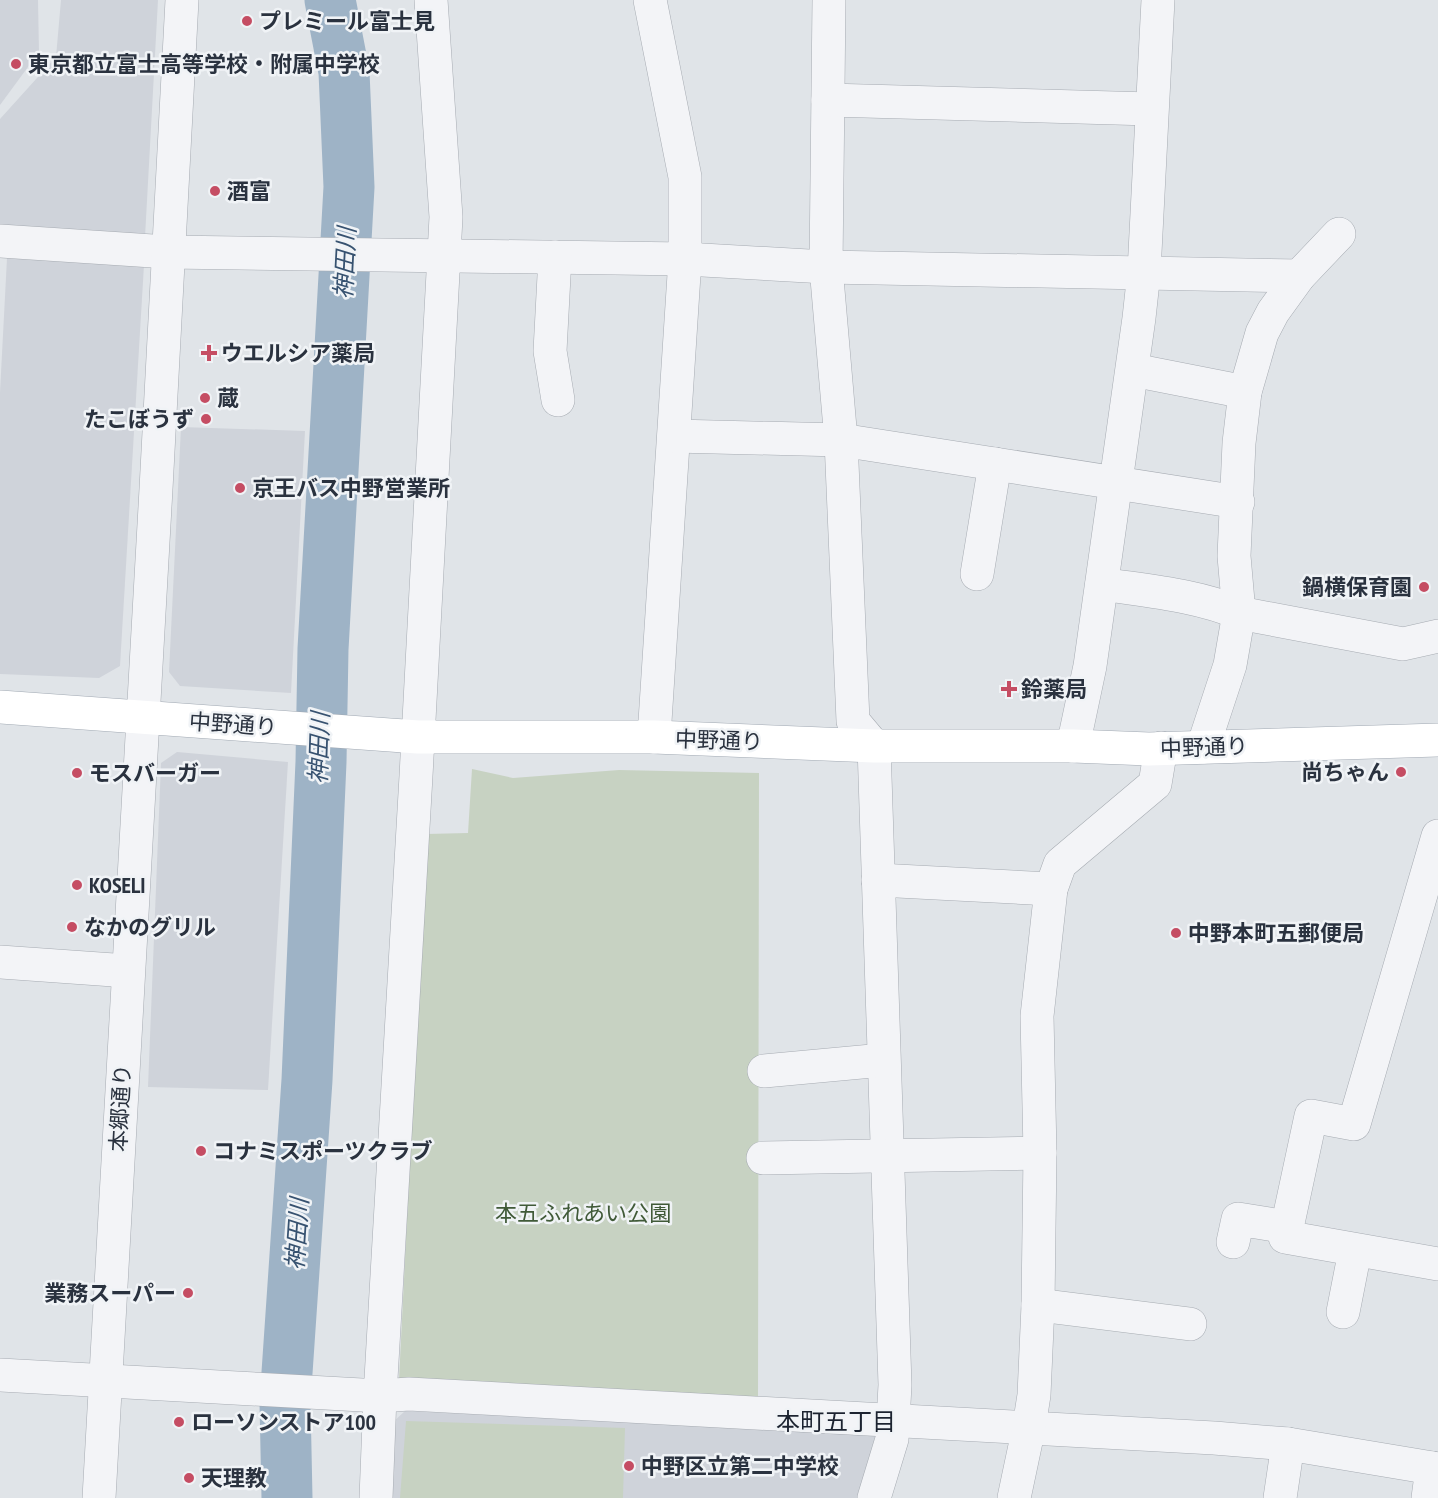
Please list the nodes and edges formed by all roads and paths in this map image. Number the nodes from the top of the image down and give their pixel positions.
1 (182, 0) edge
2 (431, 0) edge
3 (650, 0) edge
4 (829, 0) edge
5 (1158, 0) edge
6 (828, 100) junction
7 (1151, 110) junction
8 (1340, 234) dead end
9 (0, 241) edge
10 (168, 252) junction
11 (442, 256) junction
12 (555, 257) junction
13 (685, 259) junction
14 (826, 267) junction
15 (1144, 272) junction
16 (1299, 276) junction
17 (1133, 370) junction
18 (1245, 392) junction
19 (558, 400) dead end
20 (674, 436) junction
21 (841, 440) junction
22 (994, 464) junction
23 (1117, 484) junction
24 (1238, 502) junction
25 (977, 574) dead end
26 (1102, 584) junction
27 (1239, 613) junction
28 (1438, 636) edge
29 (0, 707) edge
30 (142, 718) junction
31 (418, 737) junction
32 (654, 737) junction
33 (1438, 740) edge
34 (874, 746) junction
35 (1073, 746) junction
36 (1203, 747) junction
37 (1161, 748) junction
38 (1438, 836) edge
39 (878, 880) junction
40 (1051, 889) junction
41 (0, 962) edge
42 (128, 971) junction
43 (883, 1060) junction
44 (764, 1071) dead end
45 (1040, 1153) junction
46 (886, 1154) junction
47 (763, 1158) dead end
48 (1287, 1227) junction
49 (1233, 1242) dead end
50 (1355, 1251) junction
51 (1438, 1264) edge
52 (1038, 1305) junction
53 (1343, 1312) dead end
54 (1190, 1324) dead end
55 (0, 1375) edge
56 (106, 1380) junction
57 (380, 1396) junction
58 (893, 1421) junction
59 (1029, 1427) junction
60 (1288, 1444) junction
61 (1433, 1478) edge
62 (99, 1498) edge
63 (376, 1498) edge
64 (874, 1498) edge
65 (1014, 1498) edge
66 (1280, 1498) edge

1 - 10 street, 本郷通り
2 - 11 street
3 - 13 street
4 - 6 street
5 - 7 street
6 - 7 street
6 - 14 street
7 - 15 street
8 - 16 street
9 - 10 street
10 - 11 street
10 - 30 street, 本郷通り
11 - 12 street
11 - 31 street
12 - 13 street
12 - 19 street
13 - 14 street
13 - 20 street
14 - 15 street
14 - 21 street
15 - 16 street
15 - 17 street
16 - 18 street
17 - 18 street
17 - 23 street
18 - 24 street
20 - 21 street
20 - 32 street
21 - 22 street
21 - 34 street
22 - 23 street
22 - 25 street
23 - 24 street
23 - 26 street
24 - 27 street
26 - 27 street
26 - 35 street
27 - 28 street
27 - 36 street
29 - 30 main road, 中野通り
30 - 31 main road, 中野通り
30 - 42 street, 本郷通り
31 - 32 main road, 中野通り
31 - 57 street
32 - 34 main road, 中野通り
33 - 36 main road, 中野通り
34 - 35 main road, 中野通り
34 - 39 street
35 - 37 main road, 中野通り
36 - 37 main road, 中野通り
37 - 40 street
38 - 48 street
39 - 40 street
39 - 43 street
40 - 45 street
41 - 42 street
42 - 56 street, 本郷通り
43 - 44 street
43 - 46 street
45 - 46 street
45 - 52 street
46 - 47 street
46 - 58 street
48 - 49 street
48 - 50 street
50 - 51 street
50 - 53 street
52 - 54 street
52 - 59 street
55 - 56 street
56 - 57 street
56 - 62 street, 本郷通り
57 - 58 street
57 - 63 street
58 - 59 street
58 - 64 street
59 - 60 street
59 - 65 street
60 - 61 street
60 - 66 street

